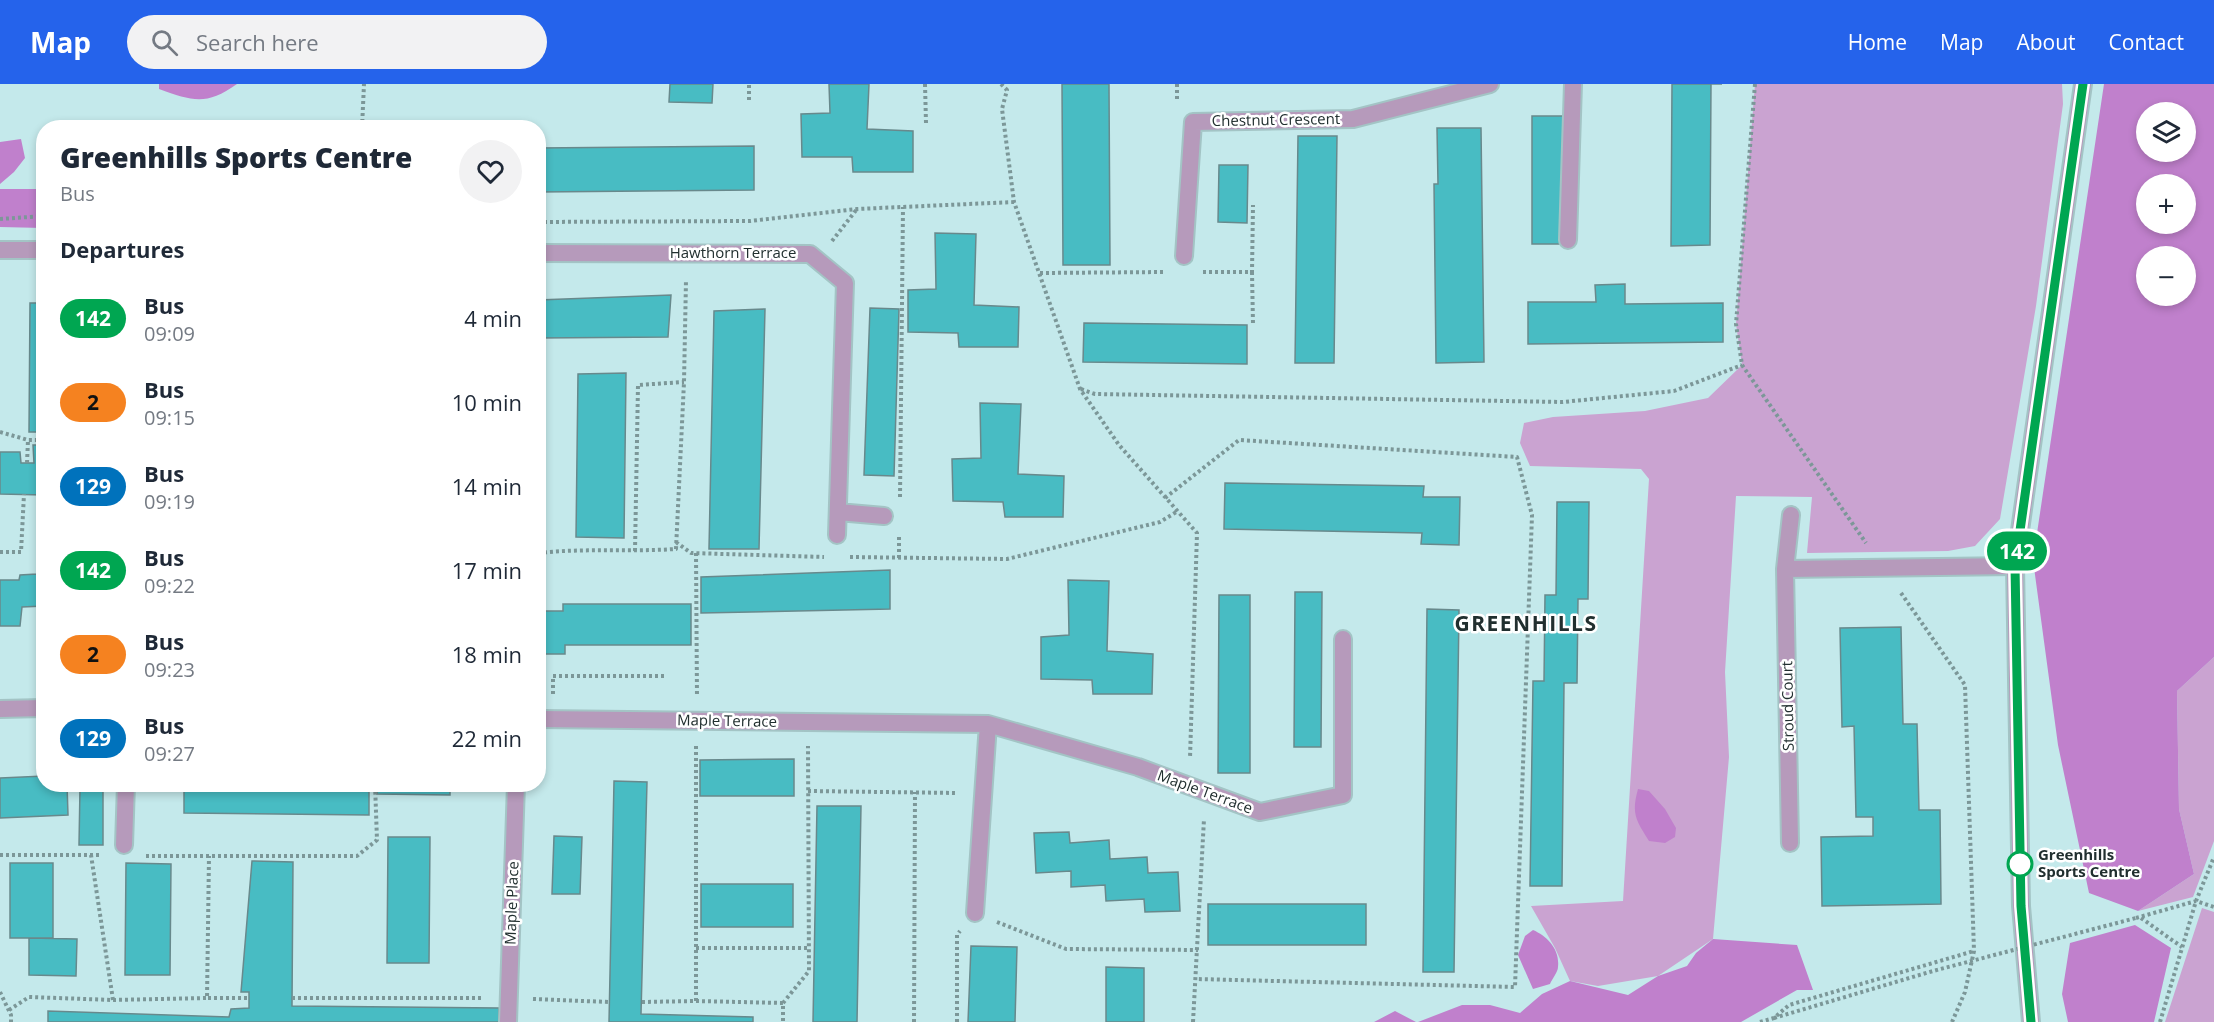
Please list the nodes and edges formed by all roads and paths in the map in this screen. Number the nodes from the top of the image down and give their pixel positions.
1 (364, 84) edge
2 (749, 84) edge
3 (925, 84) edge
4 (1001, 84) edge
5 (1490, 84) edge
6 (1573, 84) edge
7 (2083, 84) edge
8 (1007, 87) edge
9 (749, 100) dead end
10 (363, 120) edge
11 (926, 123) dead end
12 (1014, 202) junction
13 (903, 207) junction
14 (856, 209) junction
15 (36, 217) edge
16 (0, 219) edge
17 (546, 222) edge
18 (1568, 240) dead end
19 (0, 250) edge
20 (36, 250) edge
21 (546, 253) edge
22 (687, 253) junction
23 (1184, 256) dead end
24 (817, 260) junction
25 (1252, 272) dead end
26 (1253, 324) dead end
27 (1742, 365) dead end
28 (684, 382) junction
29 (1080, 389) junction
30 (0, 432) edge
31 (28, 440) junction
32 (36, 440) edge
33 (27, 463) dead end
34 (24, 494) dead end
35 (1166, 498) junction
36 (900, 504) dead end
37 (1178, 511) junction
38 (838, 512) junction
39 (1791, 515) dead end
40 (884, 516) dead end
41 (899, 527) dead end
42 (837, 535) dead end
43 (676, 542) junction
44 (635, 551) junction
45 (0, 552) edge
46 (546, 552) edge
47 (696, 554) junction
48 (835, 557) dead end
49 (845, 557) dead end
50 (899, 558) junction
51 (2015, 566) junction
52 (1785, 569) junction
53 (1343, 639) dead end
54 (666, 676) dead end
55 (36, 708) edge
56 (0, 709) edge
57 (546, 719) edge
58 (697, 720) junction
59 (808, 722) junction
60 (988, 724) junction
61 (1197, 789) junction
62 (808, 791) junction
63 (125, 792) edge
64 (375, 792) edge
65 (516, 792) edge
66 (915, 792) junction
67 (984, 793) junction
68 (1790, 843) dead end
69 (118, 850) joint
70 (0, 855) edge
71 (92, 855) junction
72 (145, 856) dead end
73 (209, 856) junction
74 (2214, 857) edge
75 (2196, 901) junction
76 (2214, 907) edge
77 (975, 913) junction
78 (2138, 918) junction
79 (2182, 947) junction
80 (696, 948) junction
81 (808, 948) junction
82 (1198, 950) junction
83 (1974, 951) dead end
84 (1196, 979) junction
85 (0, 992) edge
86 (508, 997) junction
87 (207, 998) junction
88 (249, 999) dead end
89 (292, 999) dead end
90 (113, 1000) junction
91 (696, 1001) junction
92 (609, 1002) dead end
93 (642, 1002) dead end
94 (783, 1003) junction
95 (9, 1010) junction
96 (1774, 1018) junction
97 (11, 1022) edge
98 (507, 1022) edge
99 (783, 1022) edge
100 (914, 1022) edge
101 (957, 1022) edge
102 (1193, 1022) edge
103 (1760, 1022) edge
104 (2031, 1022) edge
105 (2160, 1022) edge

1 - 10 path
2 - 9 path
3 - 11 path
4 - 8 path
5 - 23 street, Chestnut Crescent
6 - 18 street
7 - 51 street
8 - 12 path
12 - 13 path
12 - 29 path
13 - 14 path
13 - 36 path
14 - 17 path
14 - 24 path
15 - 16 path
19 - 20 street
21 - 22 street, Hawthorn Terrace
22 - 24 street, Hawthorn Terrace
22 - 28 path
24 - 38 street, Hawthorn Terrace
25 - 26 path
27 - 29 path
28 - 43 path
28 - 44 path
29 - 35 path
30 - 31 path
31 - 32 path
31 - 33 path
34 - 45 path
35 - 37 path
35 - 84 path
37 - 50 path
37 - 61 path
38 - 40 street
38 - 42 street, Hawthorn Terrace
39 - 52 street, Stroud Court
41 - 50 path
43 - 44 path
43 - 47 path
44 - 46 path
47 - 48 path
47 - 58 path
49 - 50 path
51 - 52 street
51 - 104 street
52 - 68 street, Stroud Court
53 - 61 street, Maple Terrace
54 - 57 path
55 - 56 street
57 - 58 street, Maple Terrace
58 - 59 street, Maple Terrace
58 - 80 path
59 - 60 street, Maple Terrace
59 - 62 path
60 - 61 street, Maple Terrace
60 - 67 street
61 - 82 path
62 - 66 path
62 - 81 path
63 - 69 street
64 - 73 path
65 - 86 street, Maple Place
66 - 67 path
66 - 100 path
67 - 77 street
69 - 71 path
70 - 71 path
71 - 90 path
72 - 73 path
73 - 87 path
74 - 75 path
75 - 76 path
75 - 78 path
75 - 79 path
77 - 82 path
77 - 101 path
78 - 79 path
78 - 96 path, bridge
79 - 105 path
80 - 81 path
80 - 91 path
81 - 94 path
82 - 84 path
83 - 96 path
84 - 102 path
85 - 95 path
86 - 89 path
86 - 92 path
86 - 98 street, Maple Place
87 - 88 path
87 - 90 path
90 - 95 path
91 - 93 path
91 - 94 path
94 - 99 path
95 - 97 path
96 - 103 path

